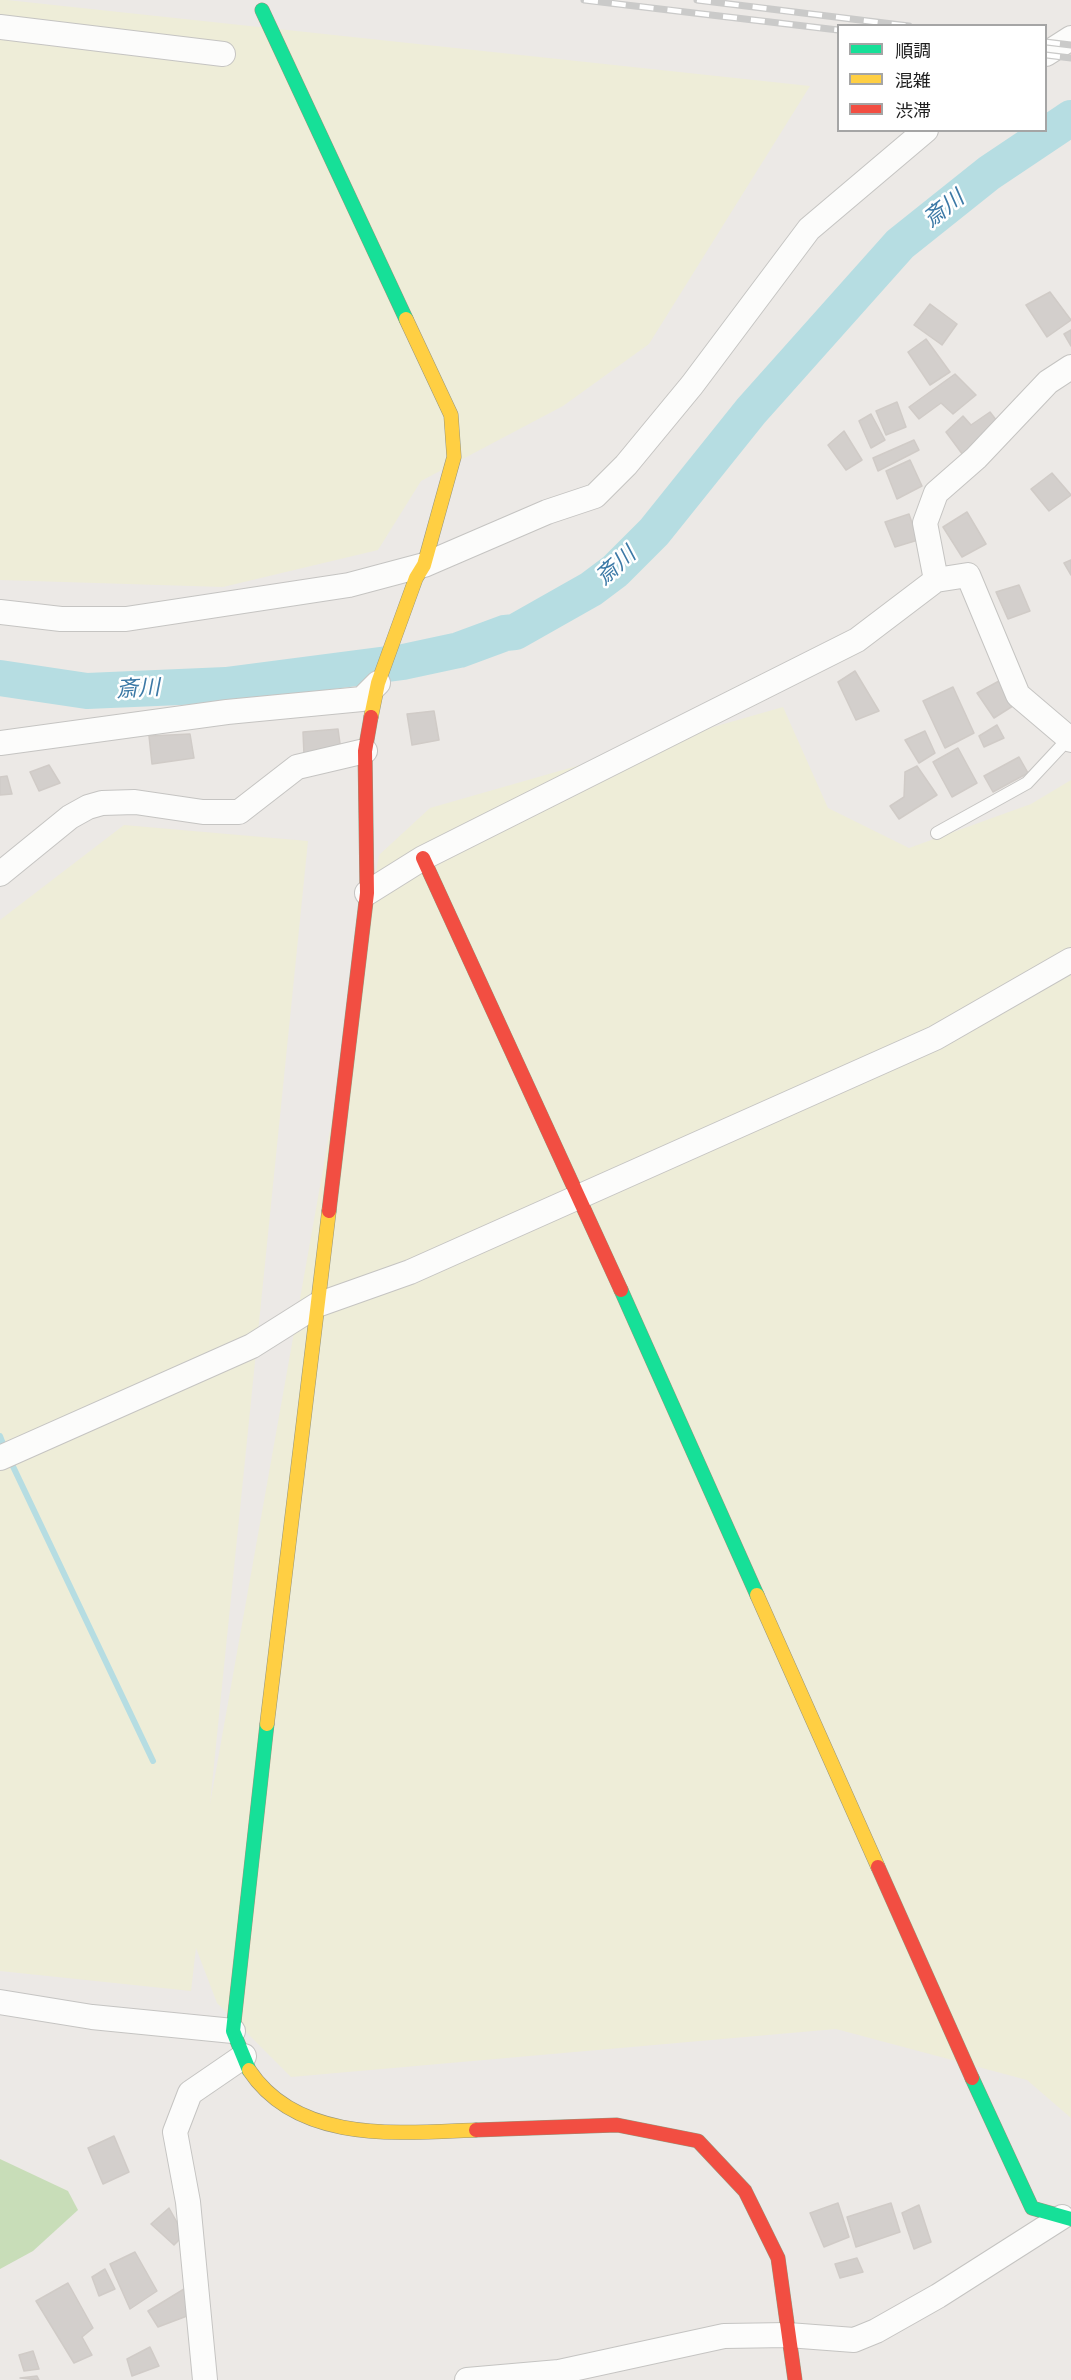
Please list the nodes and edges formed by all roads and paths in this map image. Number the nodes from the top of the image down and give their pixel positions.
1 (262, 10) dead end
2 (0, 27) edge
3 (1071, 38) edge
4 (1047, 53) edge
5 (223, 54) dead end
6 (924, 132) edge
7 (1071, 367) edge
8 (420, 572) junction
9 (936, 580) junction
10 (0, 612) edge
11 (378, 683) junction
12 (1070, 739) edge
13 (0, 743) edge
14 (365, 751) junction
15 (937, 832) dead end
16 (423, 858) junction
17 (0, 874) edge
18 (367, 893) junction
19 (1071, 960) edge
20 (576, 1196) junction
21 (317, 1305) junction
22 (0, 1458) edge
23 (0, 2002) edge
24 (233, 2031) junction
25 (244, 2056) junction
26 (1067, 2218) edge
27 (788, 2335) junction
28 (205, 2380) edge
29 (467, 2380) edge
30 (795, 2380) edge

1 - 8 street
2 - 5 street
3 - 4 street
6 - 8 street
7 - 9 street
8 - 10 street
8 - 11 street
9 - 12 street
9 - 16 street
11 - 13 street
11 - 14 street
12 - 15 lane
14 - 17 street
14 - 18 street
16 - 18 street
16 - 20 street
18 - 21 street
19 - 20 street
20 - 21 street
20 - 26 street
21 - 22 street
21 - 24 street
23 - 24 street
24 - 25 street
25 - 27 street
25 - 28 street
26 - 27 street
27 - 29 street
27 - 30 street

